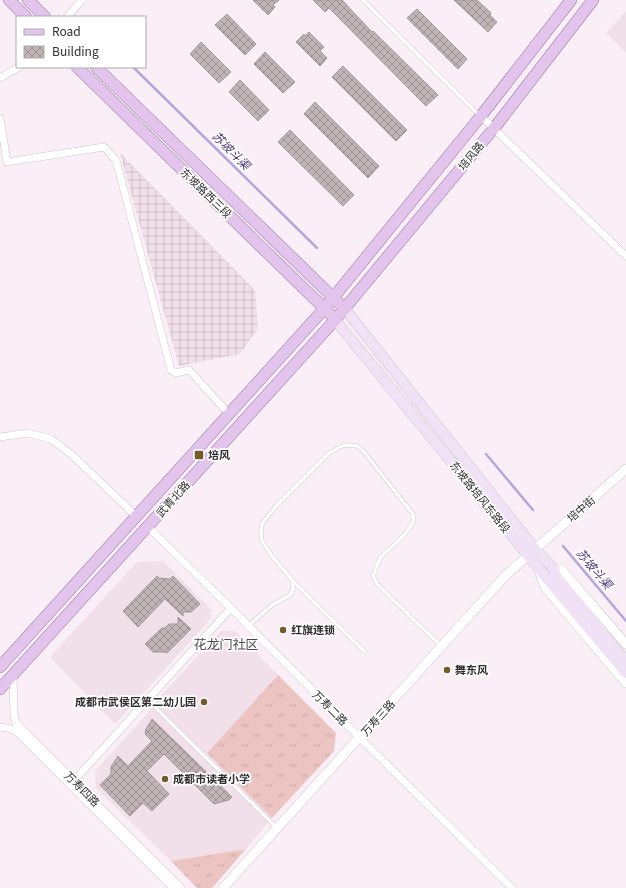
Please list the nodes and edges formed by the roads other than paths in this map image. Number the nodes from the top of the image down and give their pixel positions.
1 (9, 0) edge
2 (28, 0) edge
3 (363, 0) edge
4 (571, 0) edge
5 (593, 0) edge
6 (80, 1) edge
7 (25, 16) edge
8 (44, 16) edge
9 (68, 16) edge
10 (17, 68) edge
11 (78, 68) edge
12 (97, 68) edge
13 (0, 78) edge
14 (481, 116) junction
15 (0, 118) edge
16 (494, 128) junction
17 (626, 256) edge
18 (334, 298) junction
19 (324, 308) junction
20 (345, 309) junction
21 (335, 320) junction
22 (229, 414) junction
23 (0, 437) edge
24 (626, 469) edge
25 (137, 517) junction
26 (148, 527) junction
27 (532, 552) junction
28 (538, 568) junction
29 (554, 569) junction
30 (293, 581) junction
31 (231, 608) junction
32 (248, 626) junction
33 (626, 644) edge
34 (442, 647) junction
35 (365, 652) dead end
36 (626, 661) edge
37 (0, 667) edge
38 (626, 673) edge
39 (13, 675) junction
40 (626, 683) edge
41 (0, 689) edge
42 (148, 699) junction
43 (0, 727) edge
44 (360, 738) junction
45 (72, 783) junction
46 (277, 829) junction
47 (173, 888) edge
48 (181, 888) edge
49 (223, 888) edge
50 (512, 888) edge

1 - 7 main road
2 - 8 main road
3 - 14 lane
4 - 14 main road, 培风路
5 - 16 main road, 培风路
6 - 9 street
10 - 13 street
11 - 19 main road, 东坡路西三段
12 - 18 main road, 东坡路西三段
14 - 16 street
14 - 18 main road, 培风路
15 - 22 street
16 - 17 street
16 - 20 main road, 培风路
18 - 19 main road, 武青北路
18 - 20 main road, 东坡路西三段
19 - 21 main road, 东坡路西三段
19 - 22 main road, 武青北路
20 - 21 main road, 武青北路
20 - 27 main road, 东坡路培风东路段
21 - 26 main road, 武青北路
21 - 27 main road, 东坡路培风东路段
22 - 25 main road, 武青北路
23 - 25 street
24 - 27 street, 培中街
25 - 37 main road, 武青北路
26 - 31 street, 万寿二路
26 - 39 main road, 武青北路
27 - 28 main road, 东坡路培风东路段
27 - 29 main road, 东坡路培风东路段
27 - 34 street, 万寿三路
28 - 38 main road, 东坡路培风东路段
28 - 40 street
29 - 33 street
29 - 36 main road, 东坡路培风东路段
30 - 32 lane
30 - 34 lane
30 - 35 lane
31 - 32 street, 万寿二路
31 - 42 street
32 - 44 street, 万寿二路
34 - 44 street, 万寿三路
39 - 41 main road, 武青北路
39 - 45 street, 万寿四路
42 - 45 street
42 - 46 lane
43 - 45 street, 万寿四路
44 - 46 street, 万寿三路
44 - 50 street, 万寿二路
45 - 47 street, 万寿四路
45 - 48 street, 万寿四路
46 - 49 street, 万寿三路

